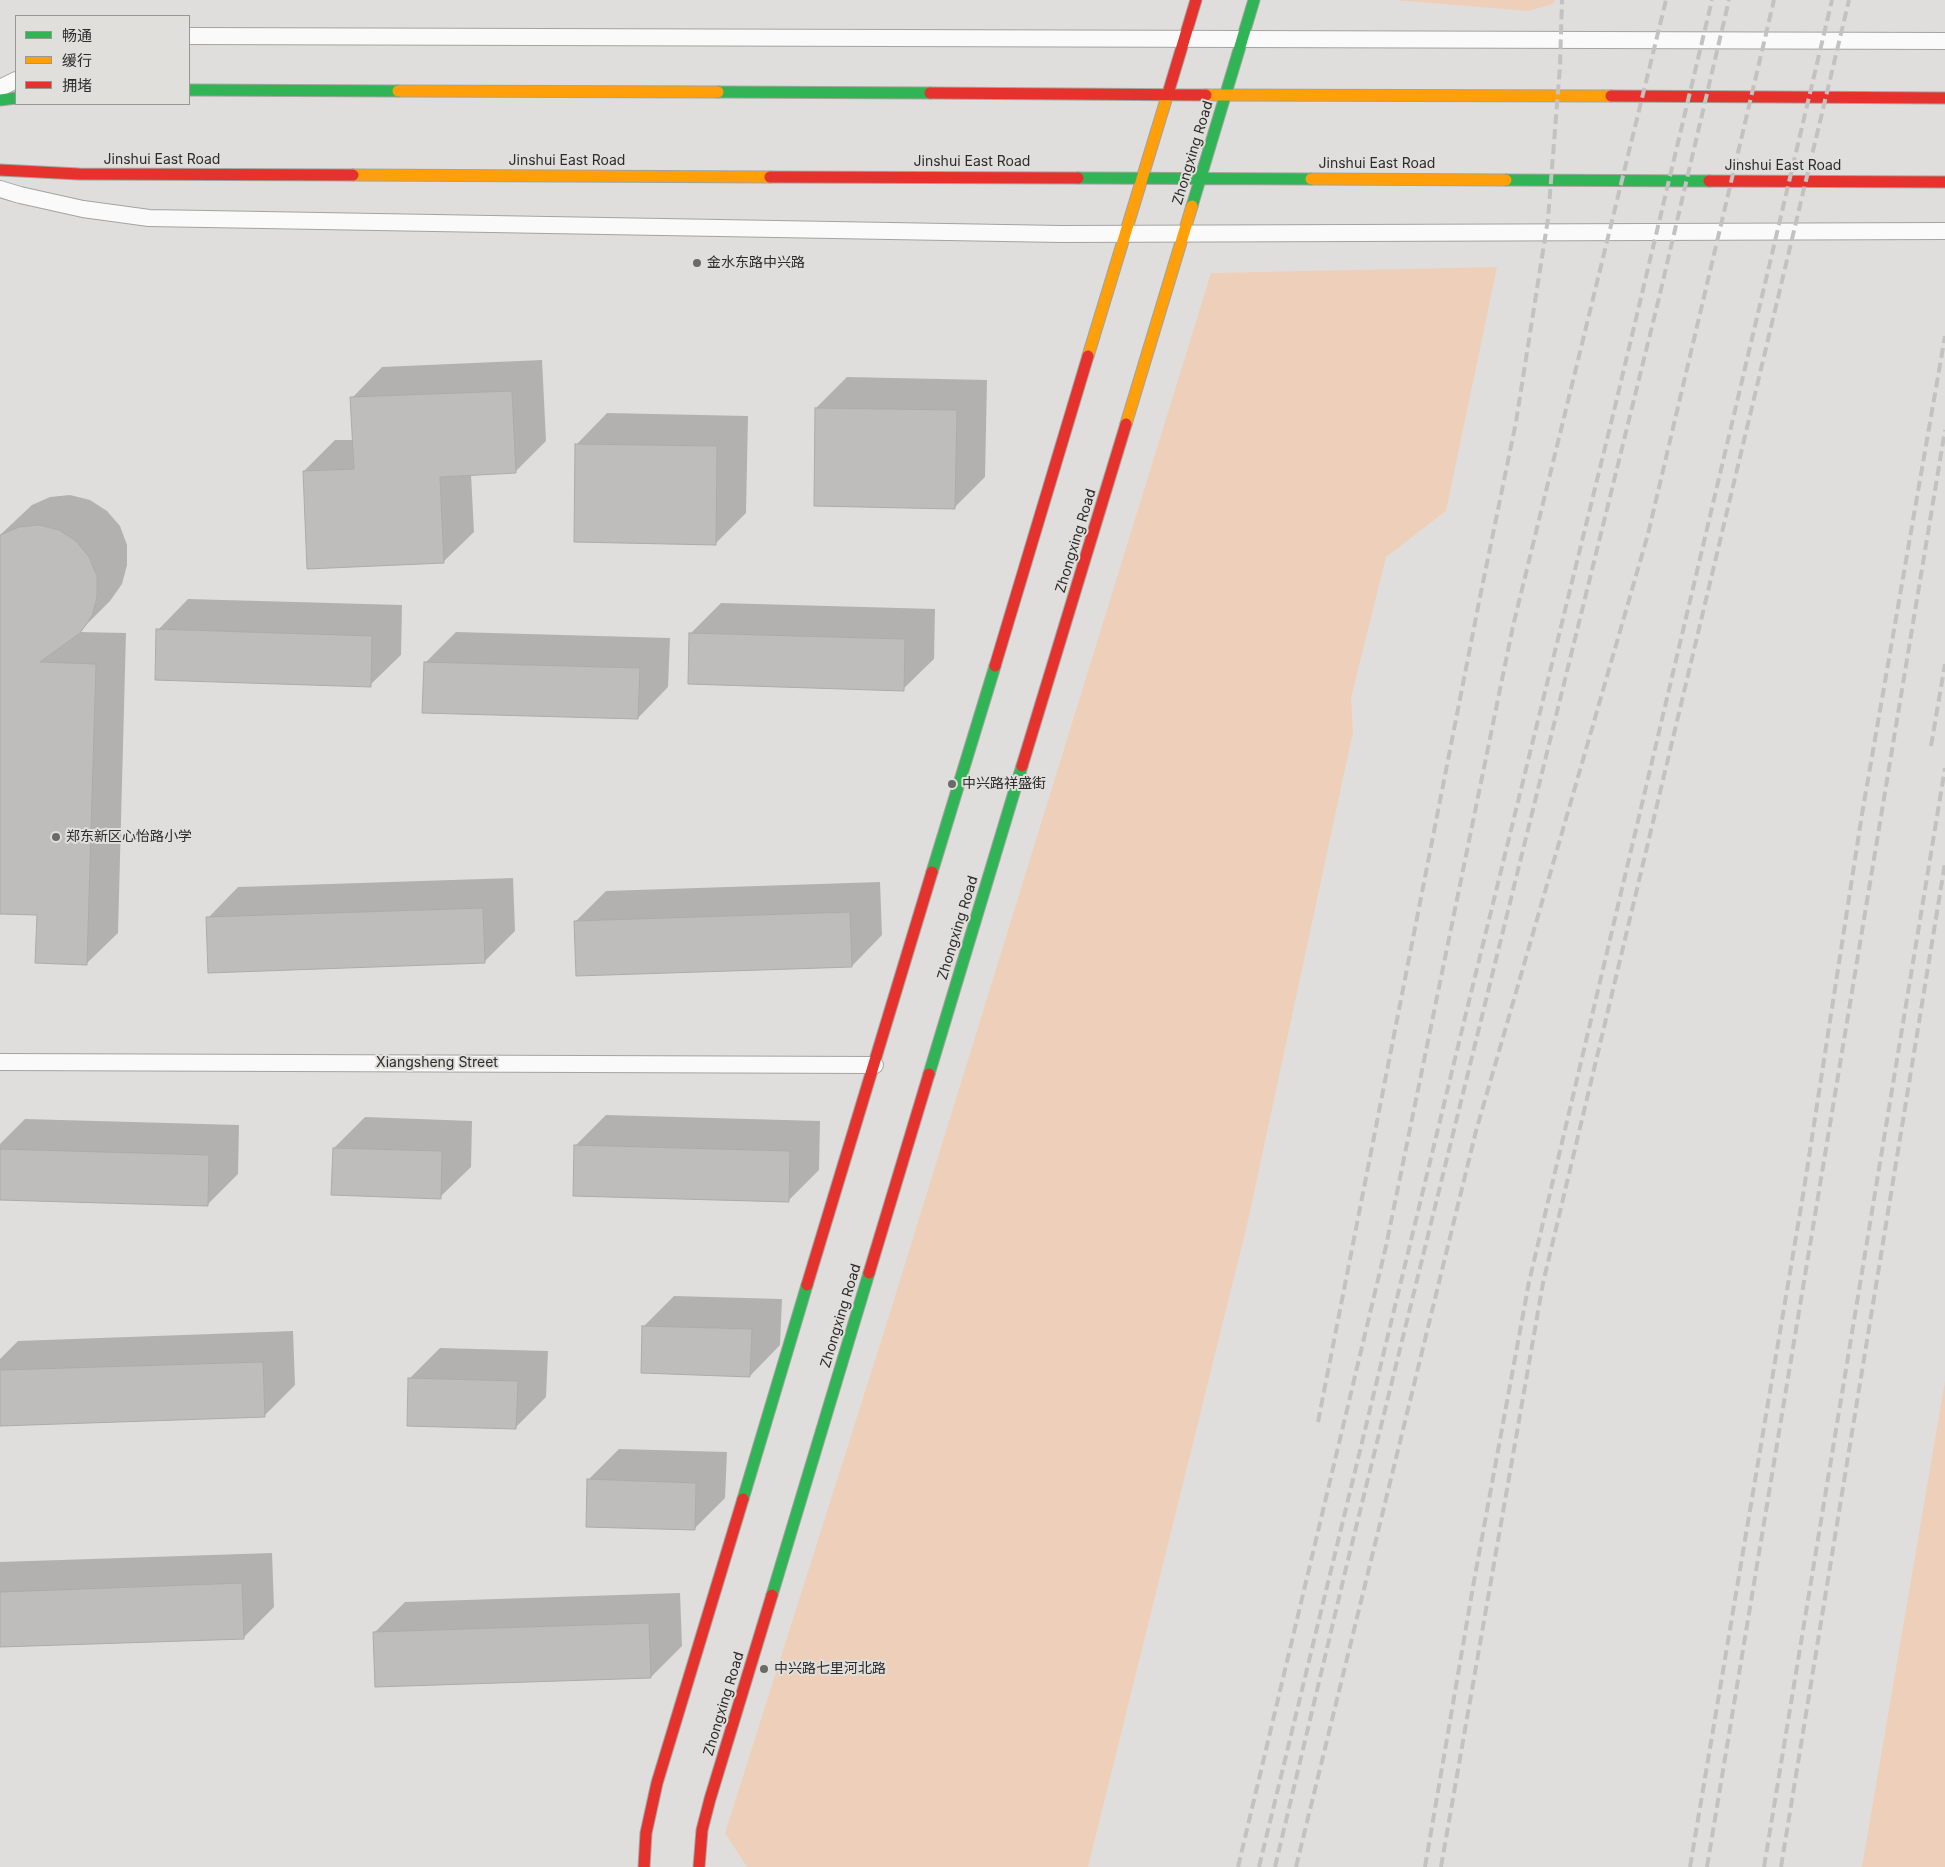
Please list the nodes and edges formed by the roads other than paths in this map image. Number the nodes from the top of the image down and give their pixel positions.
1 (1196, 0) edge
2 (1254, 0) edge
3 (190, 36) edge
4 (1184, 38) junction
5 (1243, 38) junction
6 (1945, 40) edge
7 (15, 80) edge
8 (0, 88) edge
9 (190, 90) edge
10 (1168, 94) junction
11 (1226, 95) junction
12 (15, 98) edge
13 (1945, 98) edge
14 (0, 100) edge
15 (0, 170) edge
16 (1142, 178) junction
17 (1201, 178) junction
18 (1945, 182) edge
19 (0, 189) edge
20 (1945, 231) edge
21 (1184, 233) junction
22 (1126, 234) junction
23 (0, 1062) edge
24 (875, 1065) junction
25 (644, 1867) edge
26 (699, 1867) edge

1 - 4 street
2 - 5 street, Zhongxing Road
3 - 4 street
4 - 5 street
4 - 10 street
5 - 6 street
5 - 11 street, Zhongxing Road
7 - 8 street
9 - 10 street
10 - 11 street
10 - 16 street
11 - 13 street
11 - 17 street, Zhongxing Road
12 - 14 street
15 - 16 street, Jinshui East Road
16 - 17 street, Jinshui East Road
16 - 22 street
17 - 18 street, Jinshui East Road
17 - 21 street, Zhongxing Road
19 - 22 street
20 - 21 street
21 - 22 street
21 - 26 street, Zhongxing Road
22 - 24 street
23 - 24 street, Xiangsheng Street
24 - 25 street

